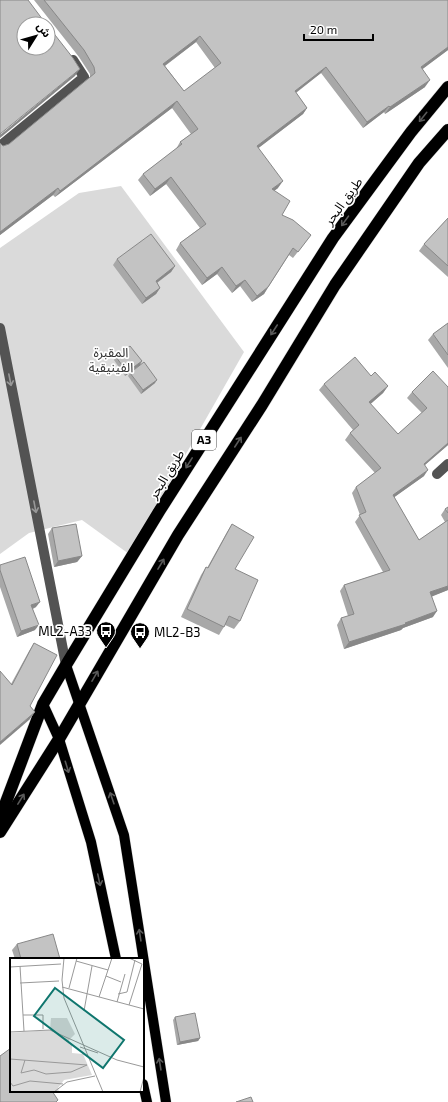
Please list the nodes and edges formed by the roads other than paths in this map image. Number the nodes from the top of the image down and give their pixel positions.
1 (65, 50) edge
2 (448, 87) edge
3 (448, 130) edge
4 (0, 146) edge
5 (0, 328) edge
6 (448, 464) edge
7 (437, 474) dead end
8 (66, 664) junction
9 (79, 703) junction
10 (43, 704) junction
11 (59, 739) junction
12 (0, 818) edge
13 (0, 832) edge
14 (116, 958) edge
15 (143, 958) edge
16 (144, 962) edge
17 (144, 1088) edge
18 (147, 1102) edge
19 (166, 1102) edge

1 - 4 street
2 -> 8 highway, طريق البحر / A3
9 -> 3 highway, A3
5 -> 8 street
6 - 7 street
8 - 9 main road
8 - 10 highway, طريق البحر / A3
9 - 11 highway, A3
15 -> 9 main road
10 - 11 main road
10 - 12 highway, طريق البحر / A3
13 -> 11 highway, A3
11 -> 14 main road
19 -> 16 main road
17 - 18 main road

